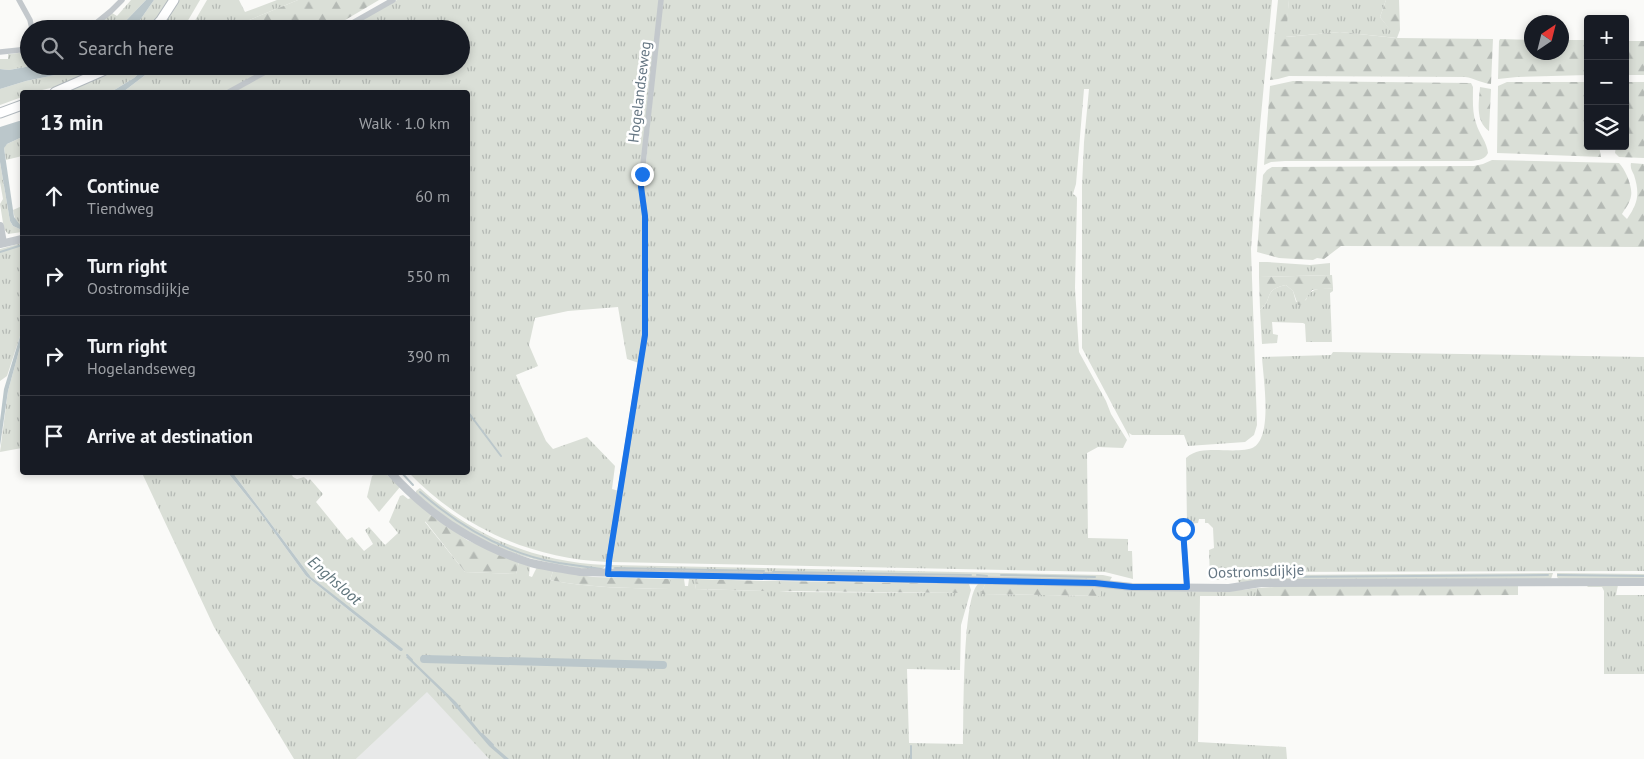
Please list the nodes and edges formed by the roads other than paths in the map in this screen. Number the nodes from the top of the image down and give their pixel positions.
1 (19, 0) edge
2 (122, 0) edge
3 (174, 0) edge
4 (393, 0) edge
5 (661, 0) edge
6 (30, 20) edge
7 (101, 20) edge
8 (161, 20) edge
9 (358, 20) edge
10 (20, 51) edge
11 (0, 52) edge
12 (94, 75) edge
13 (260, 75) edge
14 (60, 90) edge
15 (234, 90) edge
16 (20, 106) edge
17 (0, 113) edge
18 (0, 226) edge
19 (20, 239) edge
20 (1, 244) edge
21 (393, 475) edge
22 (1183, 529) dead end
23 (608, 574) junction
24 (1644, 582) edge
25 (1187, 587) junction

1 - 6 street
2 - 7 street
3 - 8 main road
4 - 9 street
5 - 23 street, Hogelandseweg
10 - 11 street
12 - 14 main road
13 - 15 street
16 - 17 main road
18 - 20 street
19 - 20 street
21 - 23 street, Oostromsdijkje
22 - 25 street
23 - 25 street, Oostromsdijkje
24 - 25 street, Oostromsdijkje

